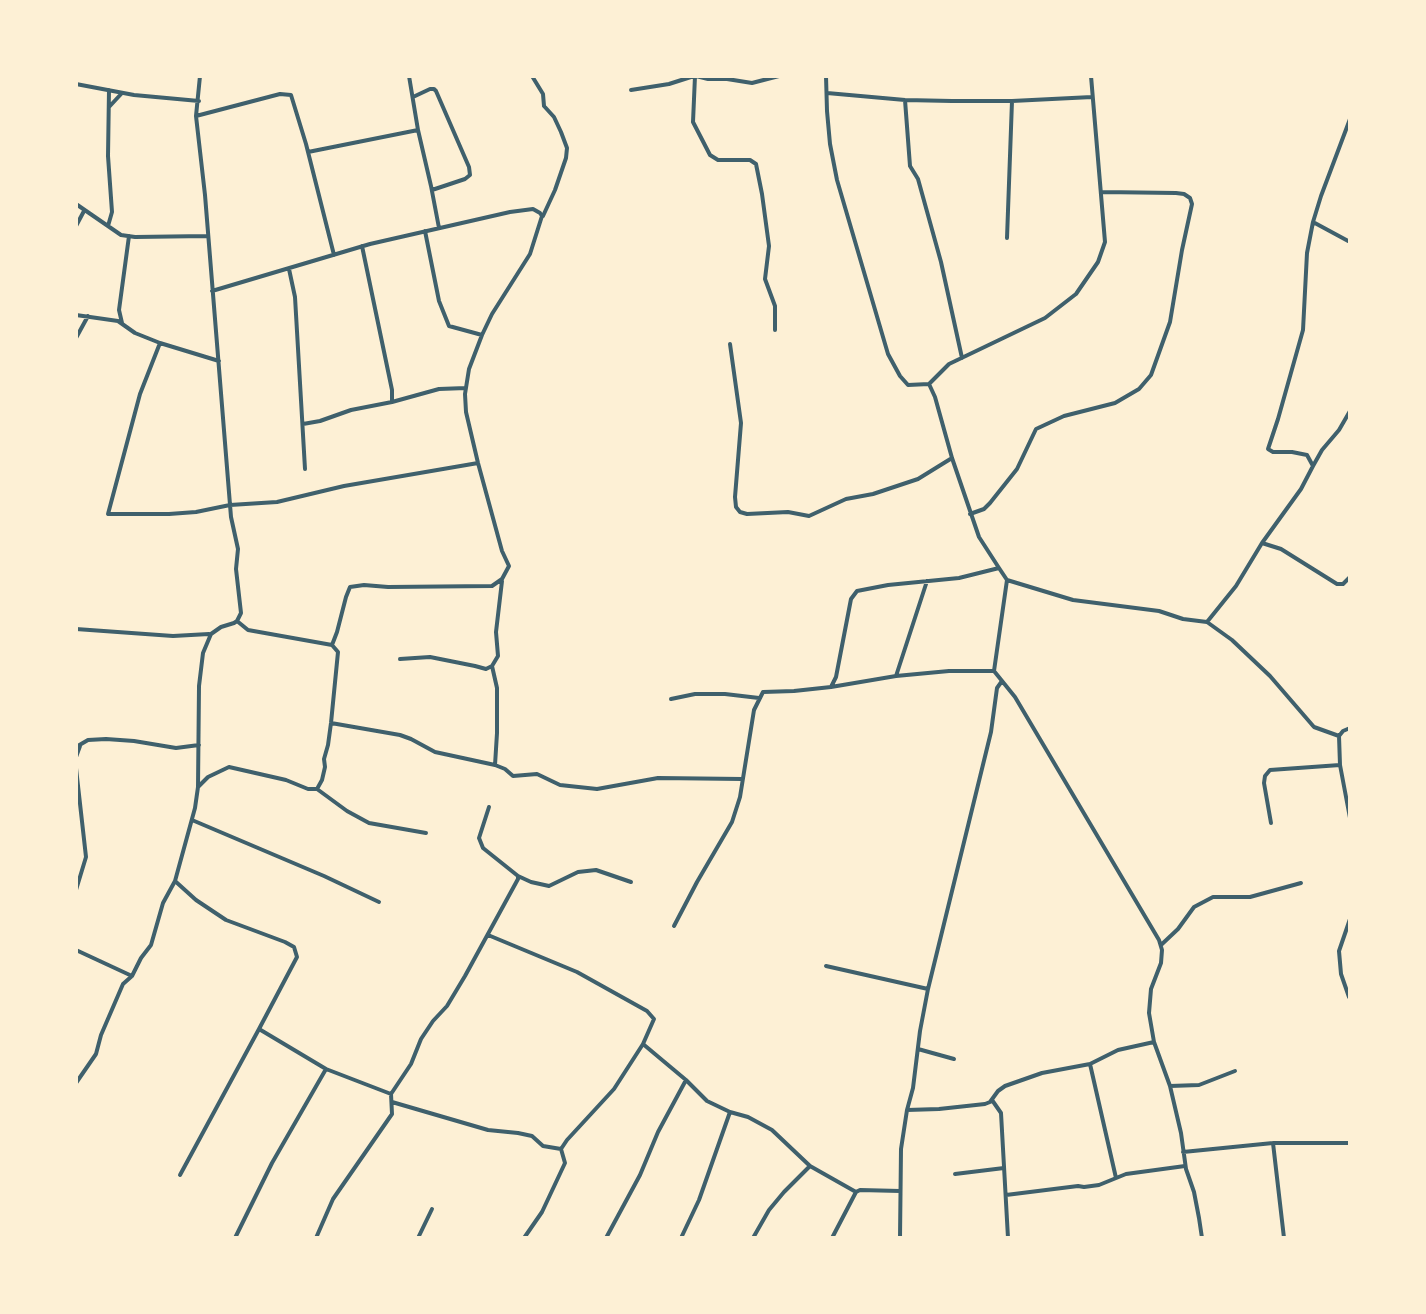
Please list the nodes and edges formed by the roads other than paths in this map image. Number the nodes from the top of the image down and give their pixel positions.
1 (200, 76) edge
2 (409, 76) edge
3 (532, 76) edge
4 (695, 76) edge
5 (779, 76) edge
6 (826, 76) edge
7 (1091, 76) edge
8 (76, 84) edge
9 (109, 90) junction
10 (631, 90) dead end
11 (122, 93) junction
12 (827, 93) junction
13 (413, 97) junction
14 (1092, 97) junction
15 (905, 100) junction
16 (199, 101) junction
17 (1012, 101) junction
18 (107, 109) junction
19 (196, 116) junction
20 (1350, 119) edge
21 (418, 130) junction
22 (308, 152) junction
23 (432, 190) junction
24 (1102, 192) junction
25 (76, 204) edge
26 (547, 208) junction
27 (85, 210) junction
28 (537, 211) junction
29 (542, 216) junction
30 (111, 220) junction
31 (1313, 222) junction
32 (103, 223) junction
33 (76, 226) edge
34 (108, 227) junction
35 (439, 228) junction
36 (425, 231) junction
37 (129, 236) junction
38 (208, 236) junction
39 (1007, 238) dead end
40 (1350, 242) edge
41 (362, 246) junction
42 (334, 255) junction
43 (289, 268) junction
44 (212, 291) junction
45 (119, 310) junction
46 (76, 315) edge
47 (88, 316) junction
48 (111, 319) junction
49 (122, 323) junction
50 (775, 330) dead end
51 (482, 335) junction
52 (76, 338) edge
53 (160, 343) junction
54 (730, 344) dead end
55 (962, 358) junction
56 (219, 361) junction
57 (929, 384) junction
58 (466, 388) junction
59 (392, 402) junction
60 (1350, 411) edge
61 (303, 424) junction
62 (952, 458) junction
63 (478, 463) junction
64 (1313, 466) junction
65 (305, 469) dead end
66 (230, 505) junction
67 (970, 514) junction
68 (1262, 543) junction
69 (999, 568) junction
70 (1350, 577) edge
71 (502, 579) junction
72 (1007, 580) junction
73 (927, 581) junction
74 (237, 621) junction
75 (1207, 622) junction
76 (76, 629) edge
77 (211, 634) junction
78 (332, 645) junction
79 (400, 659) dead end
80 (492, 666) junction
81 (994, 671) junction
82 (896, 676) junction
83 (836, 677) junction
84 (1002, 680) junction
85 (842, 685) junction
86 (831, 687) junction
87 (759, 698) junction
88 (671, 699) dead end
89 (331, 723) junction
90 (1350, 728) edge
91 (1339, 736) junction
92 (199, 745) junction
93 (78, 746) edge
94 (76, 757) edge
95 (495, 765) junction
96 (1340, 765) junction
97 (76, 768) edge
98 (198, 773) junction
99 (208, 777) junction
100 (742, 779) junction
101 (198, 787) junction
102 (317, 789) junction
103 (489, 807) dead end
104 (1350, 810) edge
105 (1350, 818) edge
106 (192, 820) junction
107 (1271, 823) dead end
108 (426, 833) dead end
109 (518, 876) junction
110 (175, 881) junction
111 (631, 882) dead end
112 (1301, 883) dead end
113 (76, 890) edge
114 (379, 902) dead end
115 (1350, 919) edge
116 (674, 926) dead end
117 (488, 935) junction
118 (1161, 945) junction
119 (76, 950) edge
120 (826, 966) dead end
121 (132, 976) junction
122 (928, 989) junction
123 (1349, 997) edge
124 (259, 1029) junction
125 (1154, 1042) junction
126 (643, 1044) junction
127 (918, 1049) junction
128 (954, 1059) dead end
129 (1090, 1064) junction
130 (326, 1069) junction
131 (1235, 1071) dead end
132 (686, 1080) junction
133 (76, 1083) edge
134 (1170, 1086) junction
135 (391, 1094) junction
136 (992, 1100) junction
137 (392, 1102) junction
138 (907, 1110) junction
139 (730, 1112) junction
140 (1273, 1143) junction
141 (1350, 1143) edge
142 (561, 1149) junction
143 (1183, 1152) junction
144 (810, 1166) junction
145 (1185, 1166) junction
146 (1004, 1168) junction
147 (955, 1174) dead end
148 (180, 1175) dead end
149 (1116, 1178) junction
150 (900, 1191) junction
151 (856, 1192) junction
152 (1006, 1195) junction
153 (432, 1209) dead end
154 (235, 1238) edge
155 (316, 1238) edge
156 (418, 1238) edge
157 (524, 1238) edge
158 (606, 1238) edge
159 (681, 1238) edge
160 (753, 1238) edge
161 (832, 1238) edge
162 (900, 1238) edge
163 (1008, 1238) edge
164 (1202, 1238) edge
165 (1284, 1238) edge

1 - 16 street
2 - 13 street
3 - 26 street
4 - 5 street
4 - 10 street
4 - 50 street
6 - 12 street
7 - 14 street
8 - 9 street
9 - 11 street
9 - 18 street
11 - 16 street
11 - 18 street
12 - 15 street
12 - 57 street
13 - 21 street
13 - 23 street
14 - 17 street
14 - 24 street
15 - 17 street
15 - 55 street
16 - 19 street
17 - 39 street
18 - 30 street
19 - 22 street
19 - 38 street
20 - 31 street
21 - 22 street
21 - 23 street
22 - 42 street
23 - 35 street
24 - 55 street
24 - 67 street
25 - 27 street
26 - 28 street
26 - 29 street
27 - 32 street
27 - 33 street
28 - 29 street
28 - 35 street
29 - 51 street
30 - 32 street
30 - 34 street
31 - 40 street
31 - 64 street
32 - 34 street
34 - 37 street
35 - 36 street
36 - 41 street
36 - 51 street
37 - 38 street
37 - 45 street
38 - 44 street
41 - 42 street
41 - 59 street
42 - 43 street
43 - 44 street
43 - 61 street
44 - 56 street
45 - 48 street
45 - 49 street
46 - 47 street
47 - 48 street
47 - 52 street
48 - 49 street
49 - 53 street
51 - 58 street
53 - 56 street
53 - 66 street
54 - 62 street
55 - 57 street
56 - 66 street
57 - 62 street
58 - 59 street
58 - 63 street
59 - 61 street
60 - 64 street
61 - 65 street
62 - 67 street
63 - 66 street
63 - 71 street
64 - 68 street
66 - 74 street
67 - 69 street
68 - 70 street
68 - 75 street
69 - 72 street
69 - 73 street
71 - 78 street
71 - 80 street
72 - 75 street
72 - 81 street
73 - 82 street
73 - 83 street
74 - 77 street
74 - 78 street
75 - 91 street
76 - 77 street
77 - 92 street
78 - 89 street
79 - 80 street
80 - 95 street
81 - 82 street
81 - 84 street
82 - 85 street
83 - 85 street
83 - 86 street
84 - 118 street
84 - 122 street
85 - 86 street
86 - 87 street
87 - 88 street
87 - 100 street
89 - 95 street
89 - 102 street
90 - 91 street
91 - 96 street
92 - 93 street
92 - 98 street
93 - 94 street
95 - 100 street
96 - 104 street
96 - 107 street
97 - 113 street
98 - 99 street
98 - 101 street
99 - 101 street
99 - 102 street
100 - 116 street
101 - 106 street
102 - 108 street
103 - 109 street
104 - 105 street
106 - 110 street
106 - 114 street
109 - 111 street
109 - 117 street
110 - 121 street
110 - 124 street
112 - 118 street
115 - 123 street
117 - 126 street
117 - 135 street
118 - 125 street
119 - 121 street
120 - 122 street
121 - 133 street
122 - 127 street
124 - 130 street
124 - 148 street
125 - 129 street
125 - 134 street
126 - 132 street
126 - 142 street
127 - 128 street
127 - 138 street
129 - 136 street
129 - 149 street
130 - 135 street
130 - 154 street
131 - 134 street
132 - 139 street
132 - 158 street
134 - 143 street
135 - 137 street
136 - 138 street
136 - 146 street
137 - 142 street
137 - 155 street
138 - 150 street
139 - 144 street
139 - 159 street
140 - 141 street
140 - 143 street
140 - 165 street
142 - 157 street
143 - 145 street
144 - 151 street
144 - 160 street
145 - 149 street
145 - 164 street
146 - 147 street
146 - 152 street
149 - 152 street
150 - 151 street
150 - 162 street
151 - 161 street
152 - 163 street
153 - 156 street

